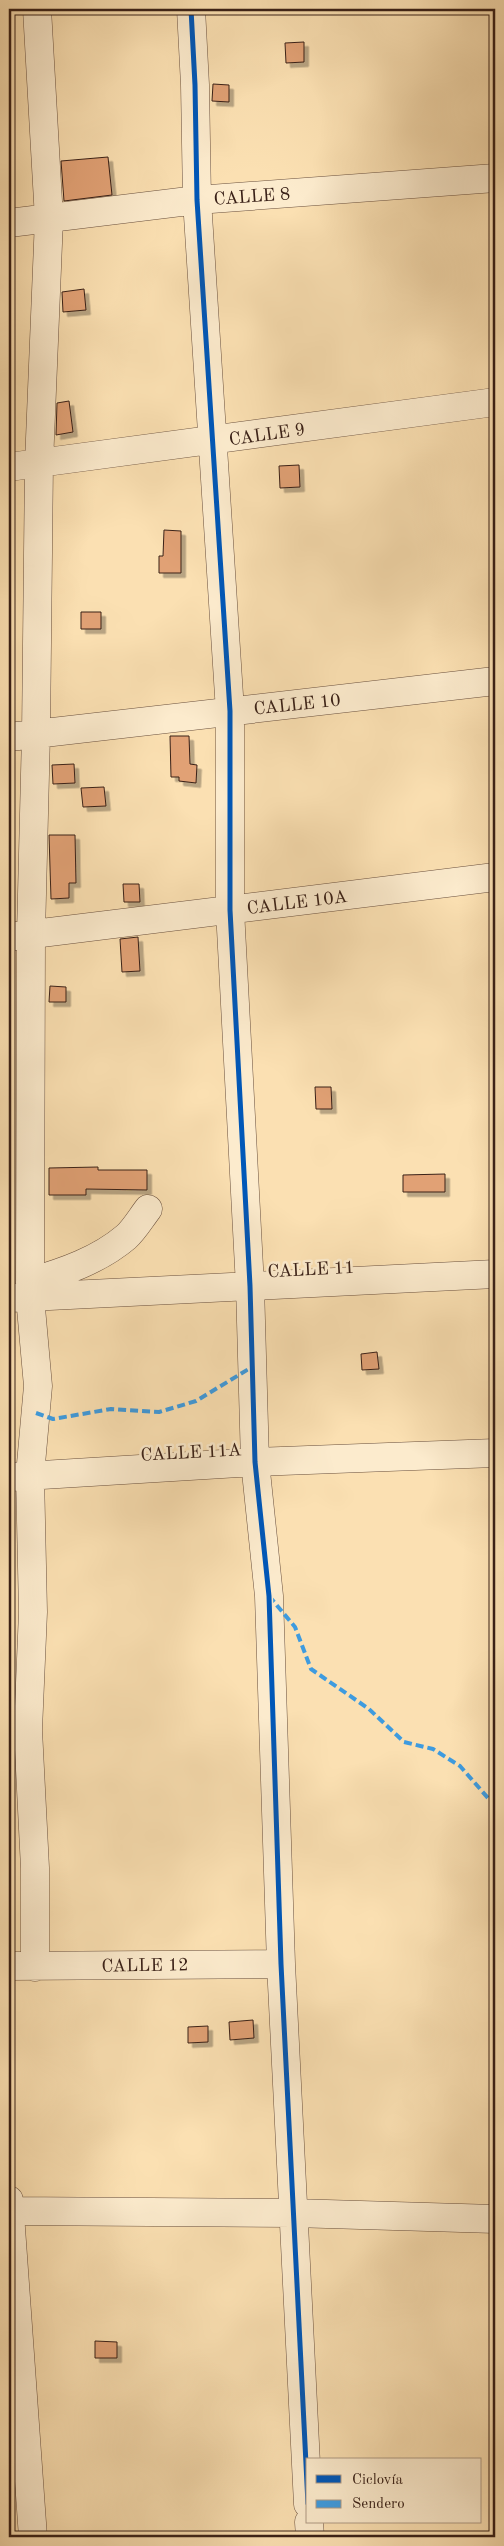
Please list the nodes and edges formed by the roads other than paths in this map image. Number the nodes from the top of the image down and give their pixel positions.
1 (37, 9) edge
2 (191, 9) edge
3 (495, 178) edge
4 (197, 200) junction
5 (48, 219) junction
6 (9, 223) edge
7 (495, 402) edge
8 (212, 441) junction
9 (39, 463) junction
10 (9, 467) edge
11 (495, 681) edge
12 (230, 711) junction
13 (36, 734) junction
14 (9, 737) edge
15 (495, 877) edge
16 (230, 910) junction
17 (20, 935) edge
18 (148, 1210) dead end
19 (495, 1274) edge
20 (250, 1286) junction
21 (23, 1292) edge
22 (495, 1453) edge
23 (255, 1462) junction
24 (19, 1476) edge
25 (281, 1964) junction
26 (22, 1966) edge
27 (10, 2207) edge
28 (292, 2213) junction
29 (495, 2220) edge
30 (306, 2468) edge
31 (309, 2524) edge
32 (33, 2537) edge
33 (310, 2537) edge

1 - 5 street
2 - 4 street
3 - 4 street, CALLE 8
4 - 5 street, CALLE 8
4 - 8 street
5 - 6 street, CALLE 8
5 - 9 street
7 - 8 street, CALLE 9
8 - 9 street, CALLE 9
8 - 12 street
9 - 10 street, CALLE 9
9 - 13 street
11 - 12 street, CALLE 10
12 - 13 street, CALLE 10
12 - 16 street
13 - 14 street, CALLE 10
13 - 17 street
15 - 16 street, CALLE 10A
16 - 17 street, CALLE 10A
16 - 20 street
17 - 21 street
18 - 21 street
19 - 20 street, CALLE 11
20 - 21 street, CALLE 11
20 - 23 street
21 - 24 street
22 - 23 street, CALLE 11A
23 - 24 street, CALLE 11A
23 - 25 street
24 - 26 street
25 - 26 street, CALLE 12
25 - 28 street
27 - 28 street
27 - 32 street
28 - 29 street
28 - 30 street
31 - 33 street

